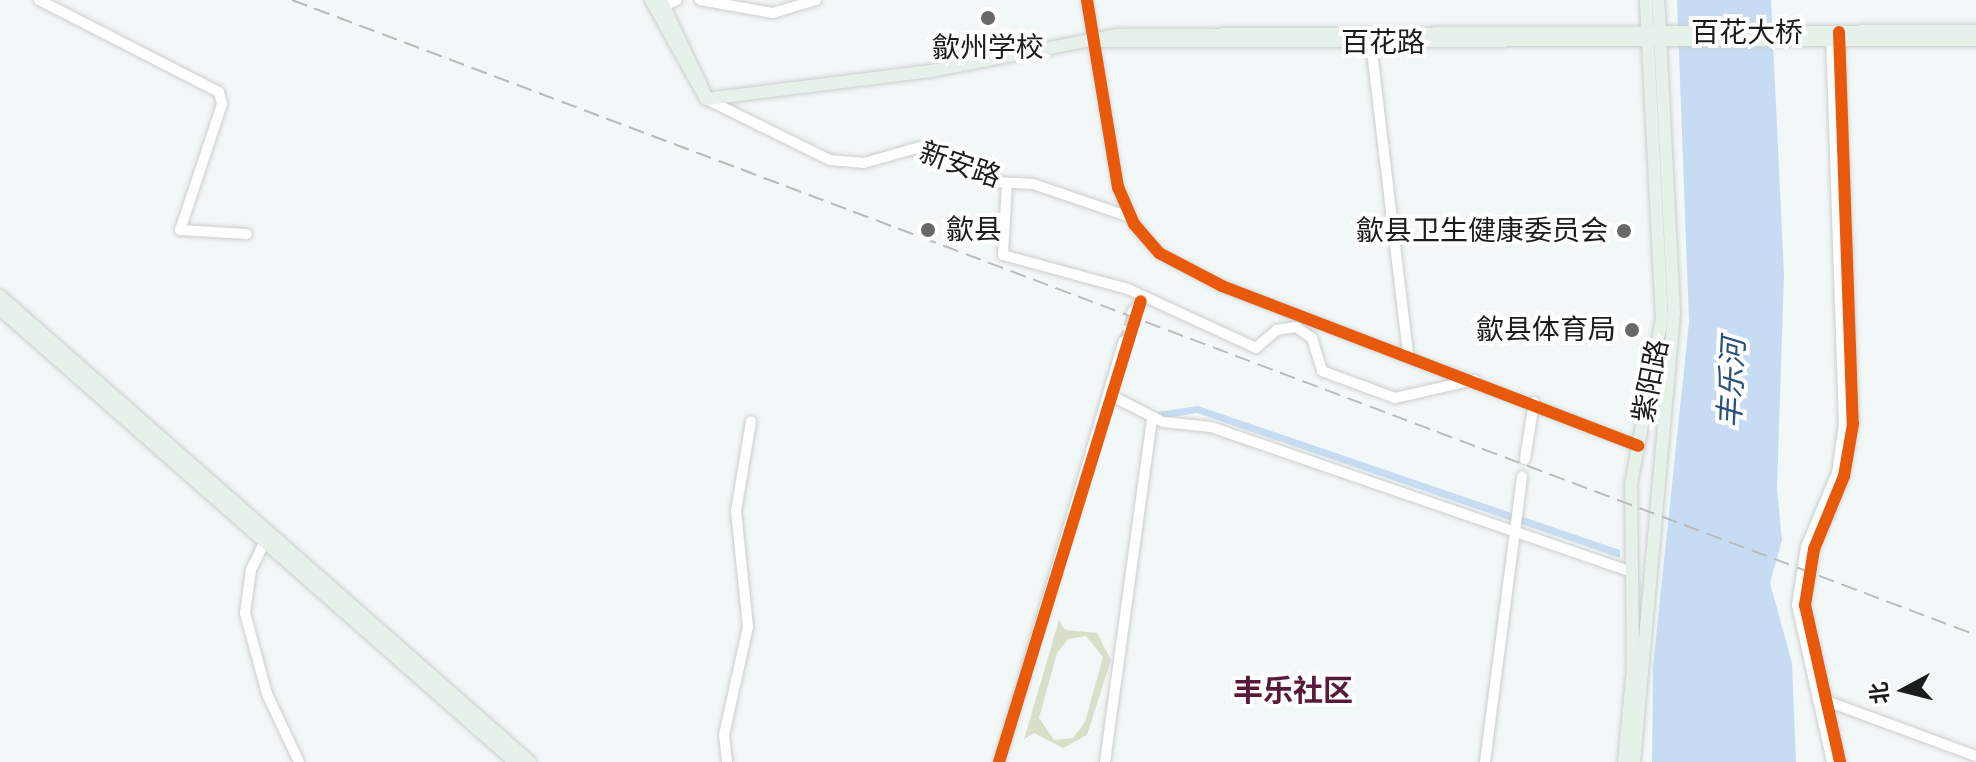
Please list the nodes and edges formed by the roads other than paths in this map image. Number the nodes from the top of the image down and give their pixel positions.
1 (39, 0) edge
2 (651, 0) edge
3 (677, 0) edge
4 (700, 0) edge
5 (816, 0) edge
6 (1087, 0) edge
7 (1646, 0) edge
8 (1658, 0) edge
9 (662, 3) edge
10 (1976, 31) edge
11 (1832, 36) junction
12 (1659, 38) junction
13 (1094, 40) junction
14 (1976, 40) edge
15 (1371, 43) junction
16 (706, 99) junction
17 (1007, 183) junction
18 (1130, 217) junction
19 (247, 234) dead end
20 (0, 296) edge
21 (1141, 301) junction
22 (0, 309) edge
23 (1132, 313) tunnel mouth
24 (1124, 341) tunnel mouth
25 (1408, 355) junction
26 (1475, 380) junction
27 (1108, 394) junction
28 (1534, 402) junction
29 (1152, 419) junction
30 (751, 421) dead end
31 (1638, 446) junction
32 (1525, 459) dead end
33 (1522, 476) dead end
34 (1511, 528) junction
35 (266, 539) junction
36 (1630, 571) junction
37 (1821, 699) junction
38 (1976, 756) edge
39 (299, 762) edge
40 (515, 762) edge
41 (530, 762) edge
42 (727, 762) edge
43 (999, 762) edge
44 (1105, 762) edge
45 (1485, 762) edge
46 (1624, 762) edge
47 (1634, 762) edge
48 (1832, 762) edge
49 (1840, 762) edge

1 - 19 street
2 - 16 main road
3 - 9 street
4 - 5 street
6 - 13 street
7 - 12 main road, 紫阳路
8 - 12 main road, 紫阳路
9 - 16 main road
10 - 11 main road
11 - 12 main road, 百花大桥
11 - 14 main road
11 - 37 street
11 - 48 street
12 - 13 main road, 百花路
12 - 15 main road, 百花路
12 - 31 main road, 紫阳路
12 - 47 main road, 紫阳路
13 - 15 main road, 百花路
13 - 16 main road, 百花路
13 - 18 street
15 - 25 street
16 - 17 street, 新安路
17 - 18 street, 新安路
17 - 21 street
18 - 25 street
20 - 41 main road
21 - 23 street
21 - 26 street
22 - 35 main road
24 - 27 street
25 - 26 street
26 - 28 street
27 - 29 street
27 - 43 street
28 - 31 street
28 - 32 street
29 - 34 street
29 - 44 street
30 - 42 street
31 - 36 main road, 紫阳路
33 - 34 street
34 - 36 street
34 - 45 street
35 - 39 street
35 - 40 main road
36 - 46 main road, 紫阳路
37 - 38 street
37 - 49 street

